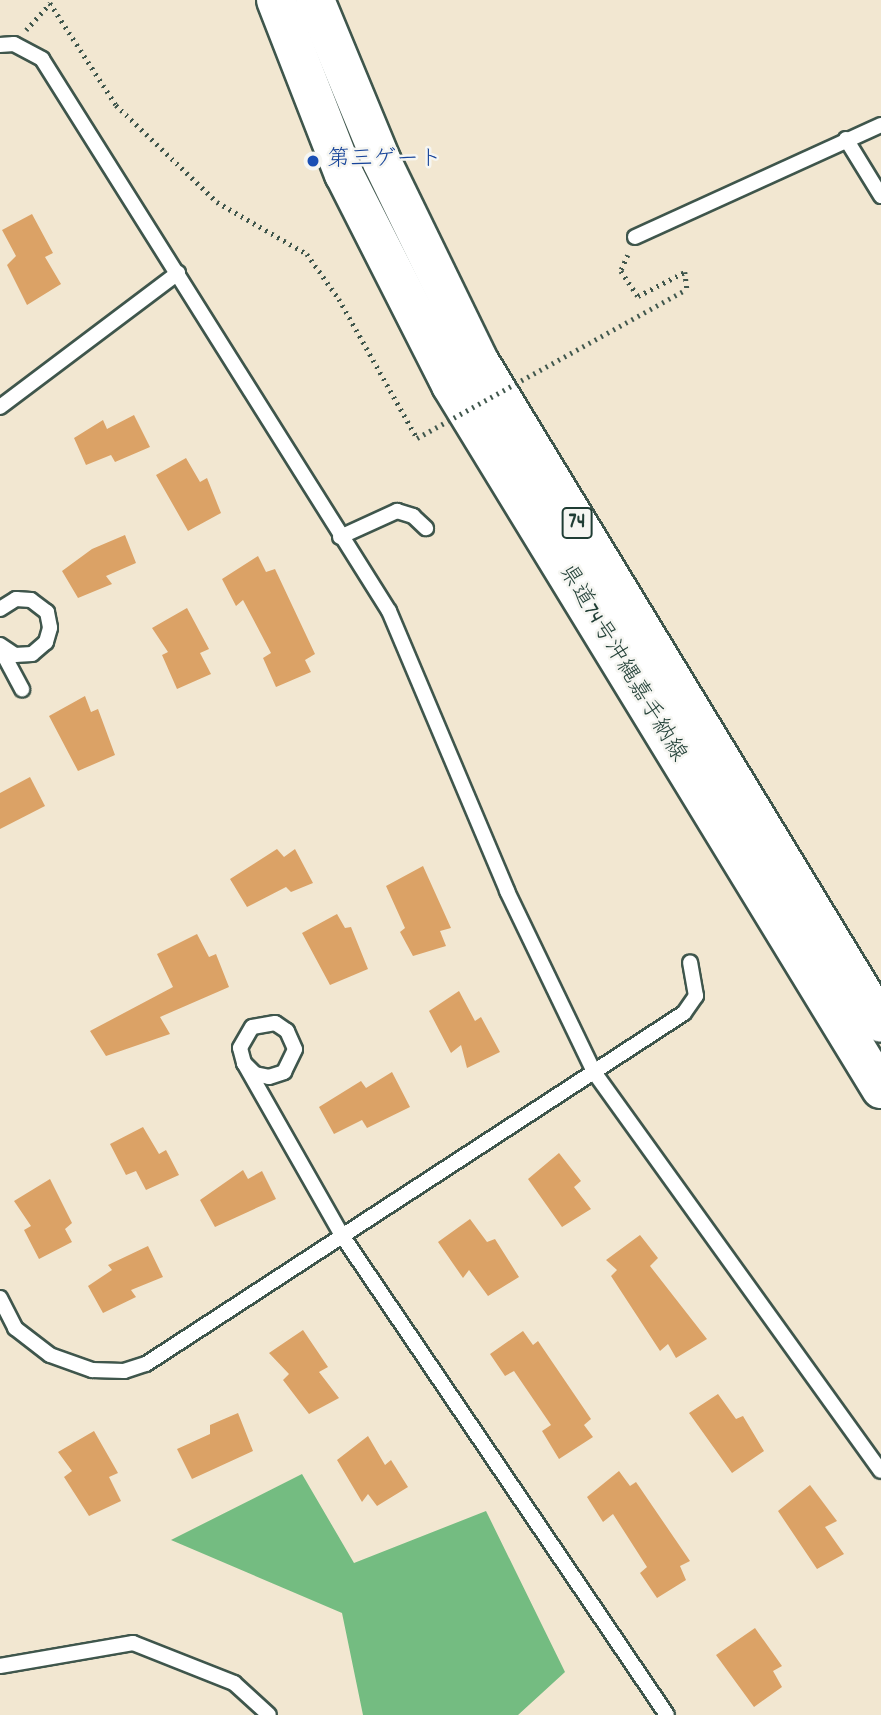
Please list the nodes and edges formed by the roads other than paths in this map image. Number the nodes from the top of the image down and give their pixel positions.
1 (276, 0) edge
2 (315, 0) edge
3 (7, 44) edge
4 (881, 125) edge
5 (846, 139) junction
6 (881, 196) edge
7 (635, 237) road end
8 (178, 273) junction
9 (0, 408) edge
10 (426, 528) dead end
11 (340, 537) junction
12 (0, 609) edge
13 (0, 647) edge
14 (22, 689) dead end
15 (691, 963) dead end
16 (881, 1023) edge
17 (244, 1063) dead end
18 (594, 1072) junction
19 (881, 1089) edge
20 (343, 1237) junction
21 (0, 1298) edge
22 (881, 1471) edge
23 (0, 1666) edge
24 (269, 1715) edge
25 (667, 1715) edge

1 - 19 main road, 県道74号沖縄嘉手納線 / 74
2 - 16 main road, 県道74号沖縄嘉手納線 / 74
3 - 8 lane
4 - 5 lane
5 - 6 lane
5 - 7 lane
8 - 9 lane
8 - 11 lane
10 - 11 lane
11 - 18 lane
12 - 13 lane
13 - 14 lane
15 - 18 lane
17 - 20 lane
18 - 20 lane
18 - 22 lane
20 - 21 lane
20 - 25 lane
23 - 24 lane

